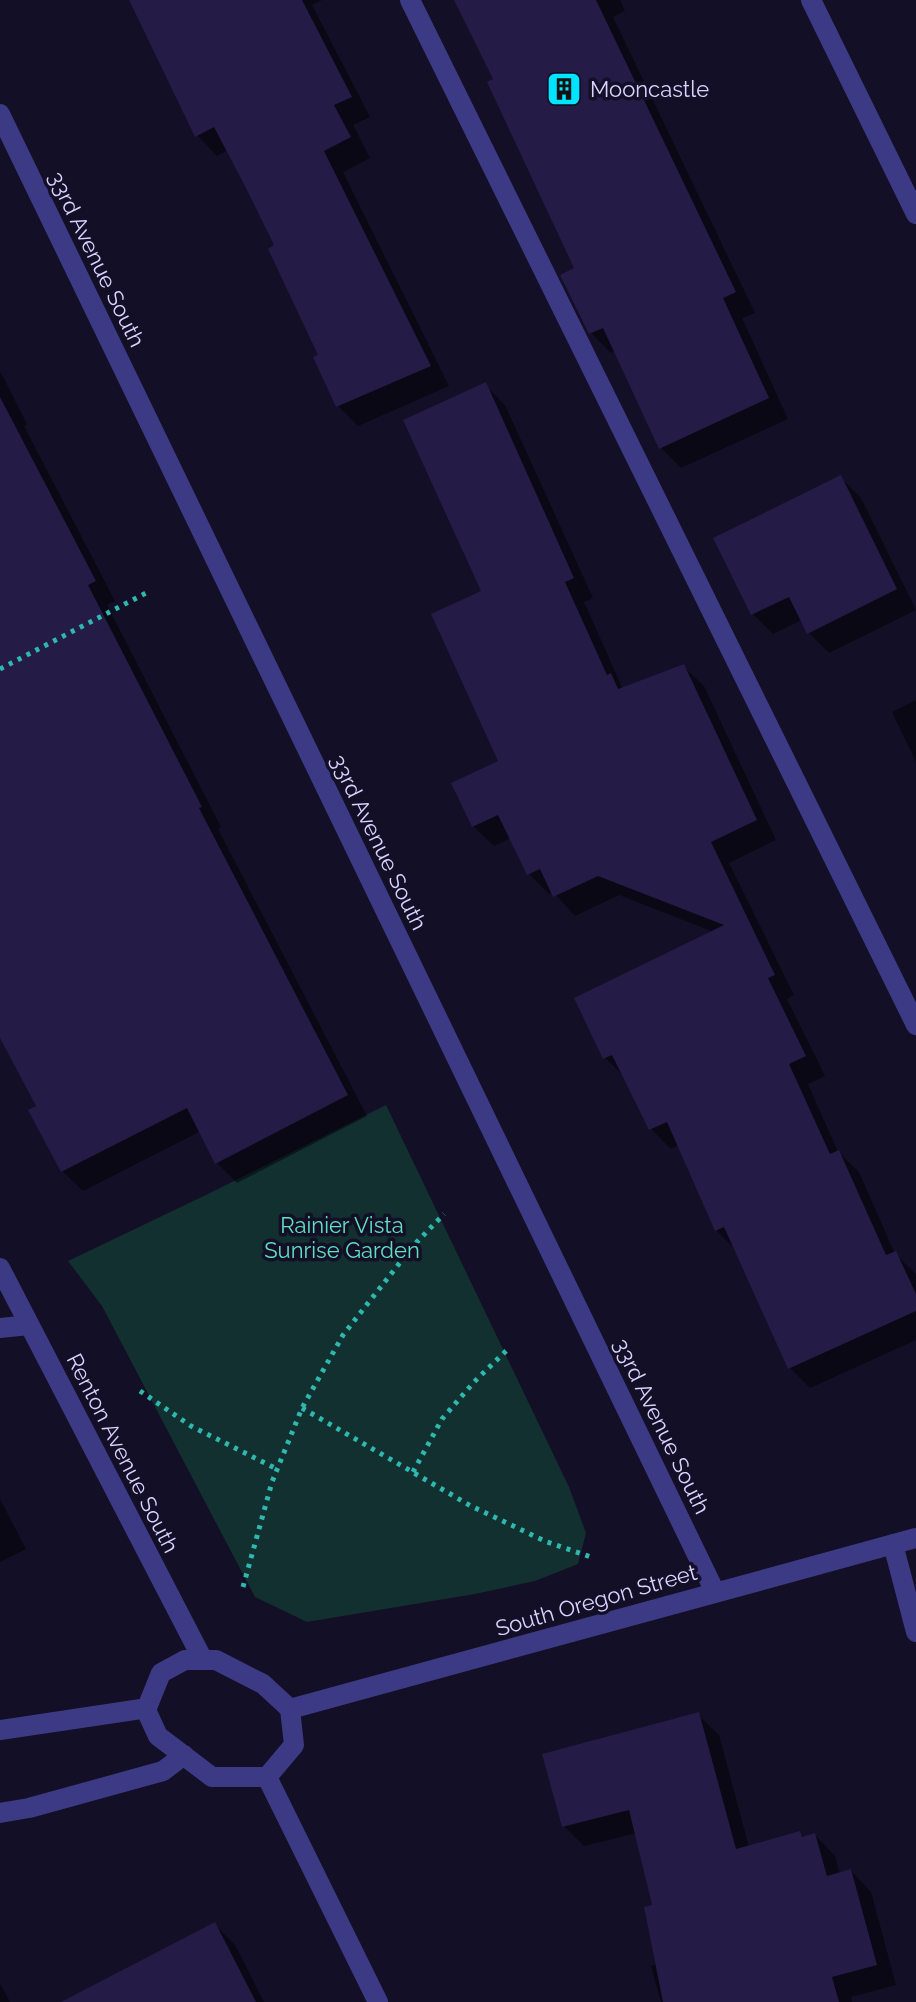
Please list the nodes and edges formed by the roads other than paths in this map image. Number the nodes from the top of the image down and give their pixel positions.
1 (410, 0) edge
2 (811, 0) edge
3 (0, 114) edge
4 (916, 214) edge
5 (916, 1025) edge
6 (0, 1268) edge
7 (29, 1325) junction
8 (0, 1328) edge
9 (916, 1538) edge
10 (893, 1544) junction
11 (715, 1592) junction
12 (916, 1632) edge
13 (203, 1660) junction
14 (290, 1709) junction
15 (146, 1710) junction
16 (0, 1730) edge
17 (184, 1755) junction
18 (267, 1777) junction
19 (0, 1813) edge
20 (378, 2002) edge

1 - 5 street
2 - 4 street
3 - 11 street, 33rd Avenue South
6 - 7 street, Renton Avenue South
7 - 8 street
7 - 13 street, Renton Avenue South
9 - 10 street, South Oregon Street
10 - 11 street, South Oregon Street
10 - 12 street
11 - 14 street, South Oregon Street
13 - 14 street
13 - 15 street
14 - 18 street
15 - 16 street
15 - 17 street
17 - 18 street
17 - 19 street
18 - 20 street

